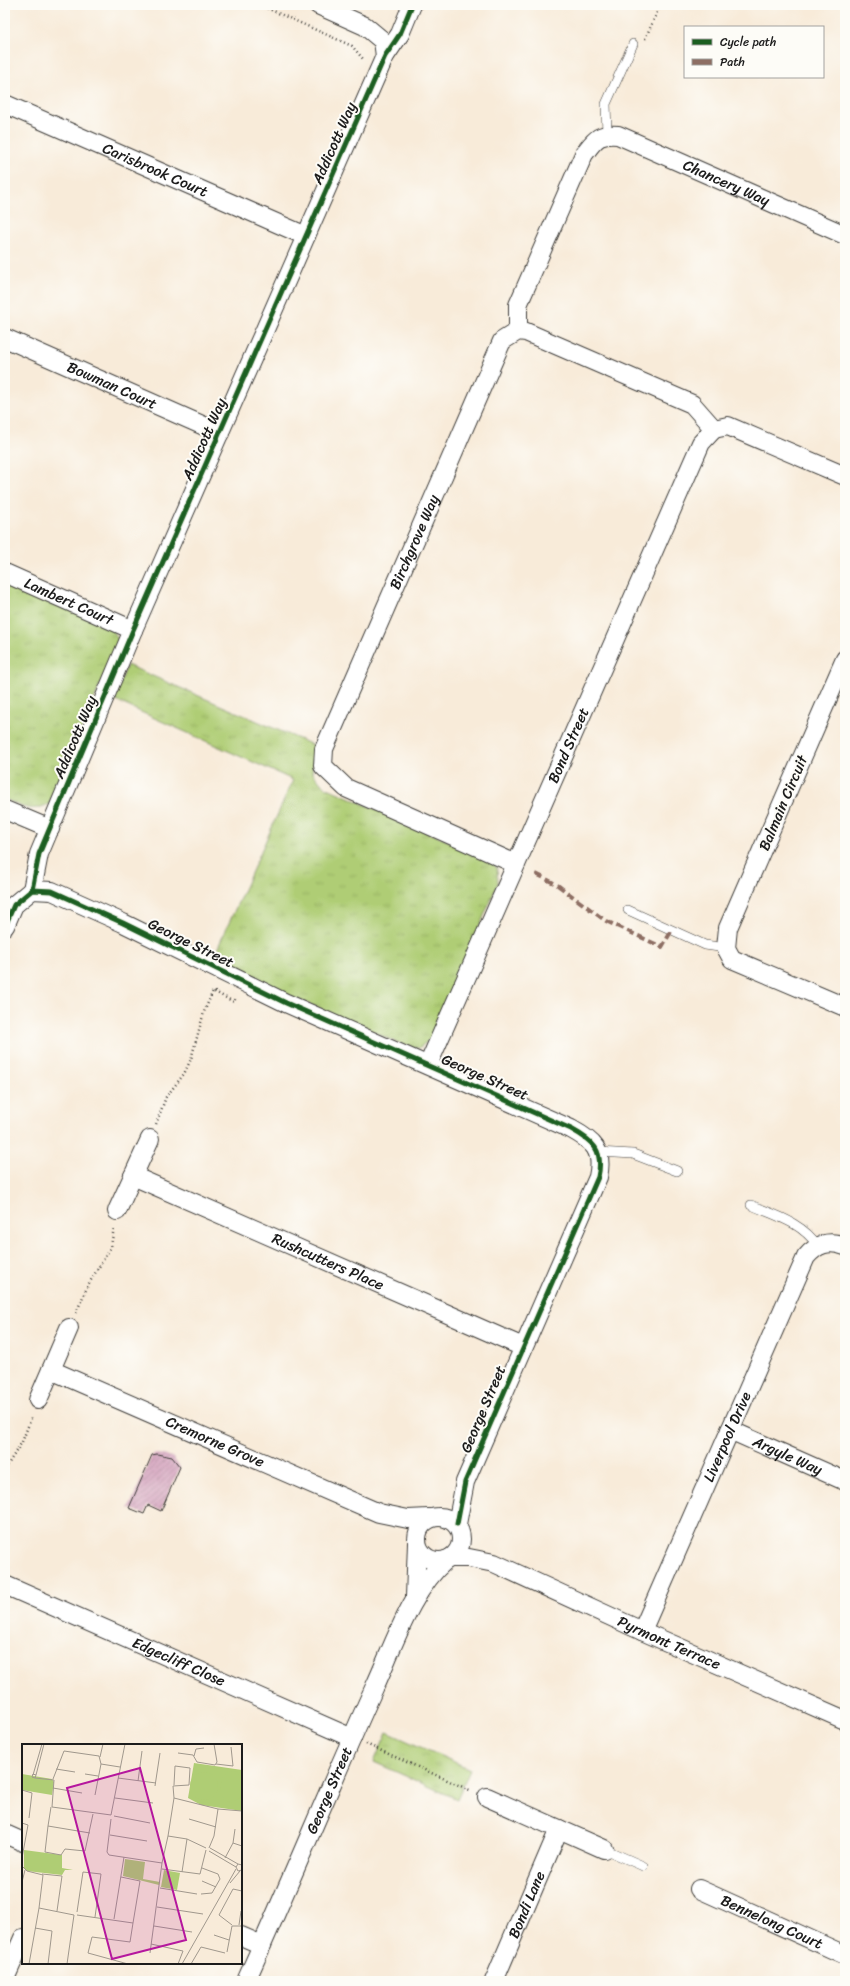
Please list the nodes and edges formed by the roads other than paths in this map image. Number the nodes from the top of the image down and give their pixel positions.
1 (318, 5) edge
2 (412, 5) edge
3 (633, 44) road end
4 (385, 56) junction
5 (5, 104) edge
6 (607, 134) junction
7 (845, 235) edge
8 (306, 236) junction
9 (518, 330) junction
10 (5, 338) edge
11 (714, 429) junction
12 (220, 433) junction
13 (845, 476) edge
14 (5, 573) edge
15 (133, 630) junction
16 (845, 659) edge
17 (5, 810) edge
18 (50, 829) junction
19 (516, 864) junction
20 (32, 890) junction
21 (628, 910) dead end
22 (5, 926) edge
23 (726, 948) junction
24 (845, 1007) edge
25 (428, 1065) junction
26 (150, 1140) road end
27 (598, 1152) junction
28 (678, 1171) dead end
29 (133, 1176) junction
30 (752, 1205) dead end
31 (117, 1211) road end
32 (818, 1246) junction
33 (845, 1246) edge
34 (69, 1328) road end
35 (523, 1346) junction
36 (51, 1370) junction
37 (38, 1400) road end
38 (730, 1430) junction
39 (845, 1481) edge
40 (465, 1482) junction
41 (379, 1513) junction
42 (432, 1518) junction
43 (458, 1528) junction
44 (417, 1541) junction
45 (448, 1559) junction
46 (494, 1563) junction
47 (5, 1586) edge
48 (414, 1600) junction
49 (642, 1631) junction
50 (845, 1720) edge
51 (352, 1738) junction
52 (487, 1797) road end
53 (559, 1829) junction
54 (5, 1834) edge
55 (22, 1842) edge
56 (604, 1849) joint
57 (643, 1866) dead end
58 (699, 1889) dead end
59 (242, 1936) edge
60 (22, 1940) edge
61 (262, 1946) junction
62 (845, 1955) edge
63 (5, 1979) edge
64 (246, 1981) edge
65 (494, 1981) edge

1 - 4 street
2 - 4 street, Addicott Way
3 - 6 lane
4 - 8 street, Addicott Way
5 - 8 street, Carisbrook Court
6 - 7 street, Chancery Way
6 - 9 street
8 - 12 street, Addicott Way
9 - 11 street
9 - 19 street, Birchgrove Way
10 - 12 street, Bowman Court
11 - 13 street
11 - 19 street, Bond Street
12 - 15 street, Addicott Way
14 - 15 street, Lambert Court
15 - 18 street, Addicott Way
16 - 23 street, Balmain Circuit
17 - 18 street
18 - 20 street, Addicott Way
19 - 25 street, Bond Street
20 - 22 street
20 - 25 street, George Street
21 - 23 lane
23 - 24 street
25 - 27 street, George Street
26 - 29 street
27 - 28 lane
27 - 35 street, George Street
29 - 31 street
29 - 35 street, Rushcutters Place
30 - 32 lane
32 - 33 street
32 - 38 street, Liverpool Drive
34 - 36 street
35 - 40 street, George Street
36 - 37 street
36 - 41 street, Cremorne Grove
38 - 39 street, Argyle Way
38 - 49 street, Liverpool Drive
40 - 42 street, George Street
40 - 43 street, George Street
41 - 42 street, Cremorne Grove
41 - 44 street, Cremorne Grove
42 - 43 street
42 - 44 street
43 - 45 street
43 - 46 street, Pyrmont Terrace
44 - 45 street
44 - 48 street, George Street
45 - 46 street, Pyrmont Terrace
45 - 48 street, George Street
46 - 49 street, Pyrmont Terrace
47 - 51 street, Edgecliff Close
48 - 51 street, George Street
49 - 50 street, Pyrmont Terrace
51 - 61 street, George Street
52 - 53 street
53 - 56 street
53 - 65 street, Bondi Lane
54 - 55 street
56 - 57 lane
58 - 62 street, Bennelong Court
59 - 61 street
60 - 63 street
61 - 64 street, George Street

